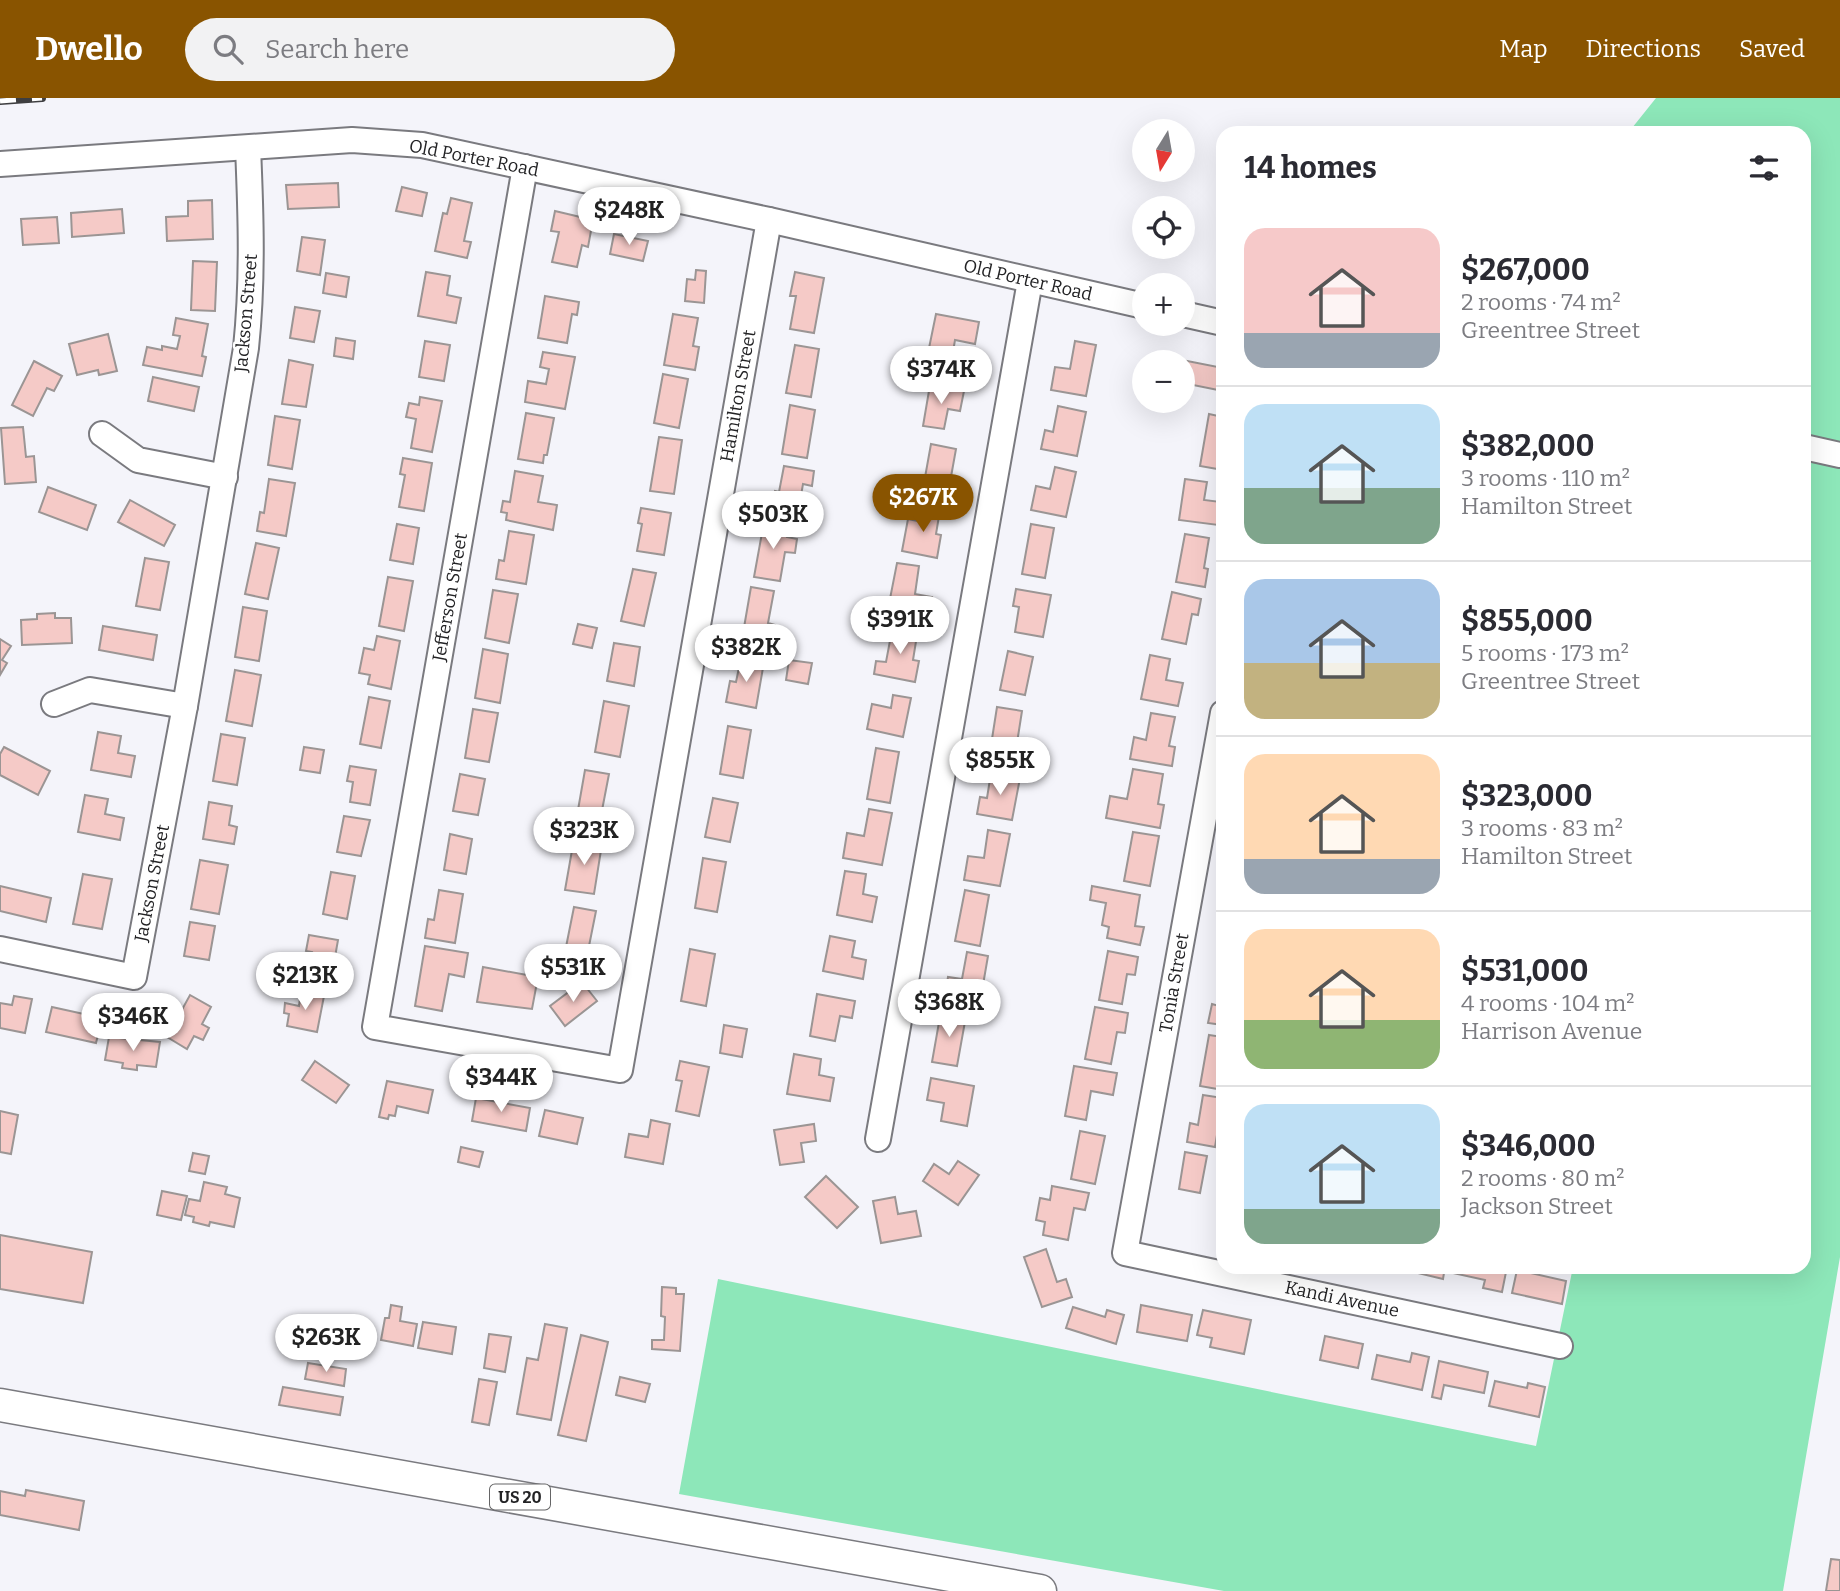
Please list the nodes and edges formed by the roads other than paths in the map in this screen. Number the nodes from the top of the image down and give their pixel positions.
1 (248, 148) junction
2 (0, 164) edge
3 (525, 167) junction
4 (769, 220) junction
5 (1030, 281) junction
6 (1132, 303) edge
7 (1195, 317) edge
8 (1216, 321) edge
9 (102, 434) dead end
10 (1811, 448) edge
11 (1840, 454) edge
12 (225, 477) junction
13 (54, 704) dead end
14 (185, 706) junction
15 (1216, 752) edge
16 (0, 949) edge
17 (620, 1070) joint
18 (878, 1139) dead end
19 (1125, 1253) joint
20 (1216, 1272) edge
21 (1223, 1274) edge
22 (1560, 1346) dead end
23 (0, 1405) edge
24 (1040, 1591) edge

1 - 2 street, Old Porter Road
1 - 3 street, Old Porter Road
1 - 12 street, Jackson Street
3 - 4 street, Old Porter Road
3 - 17 street, Jefferson Street
4 - 5 street, Old Porter Road
4 - 17 street, Hamilton Street
5 - 6 street, Old Porter Road
5 - 18 street
7 - 8 street
9 - 12 street
10 - 11 street
12 - 14 street, Jackson Street
13 - 14 street
14 - 16 street, Jackson Street
15 - 19 street, Tonia Street
19 - 20 street, Kandi Avenue
21 - 22 street, Kandi Avenue
23 - 24 main road, US 20

